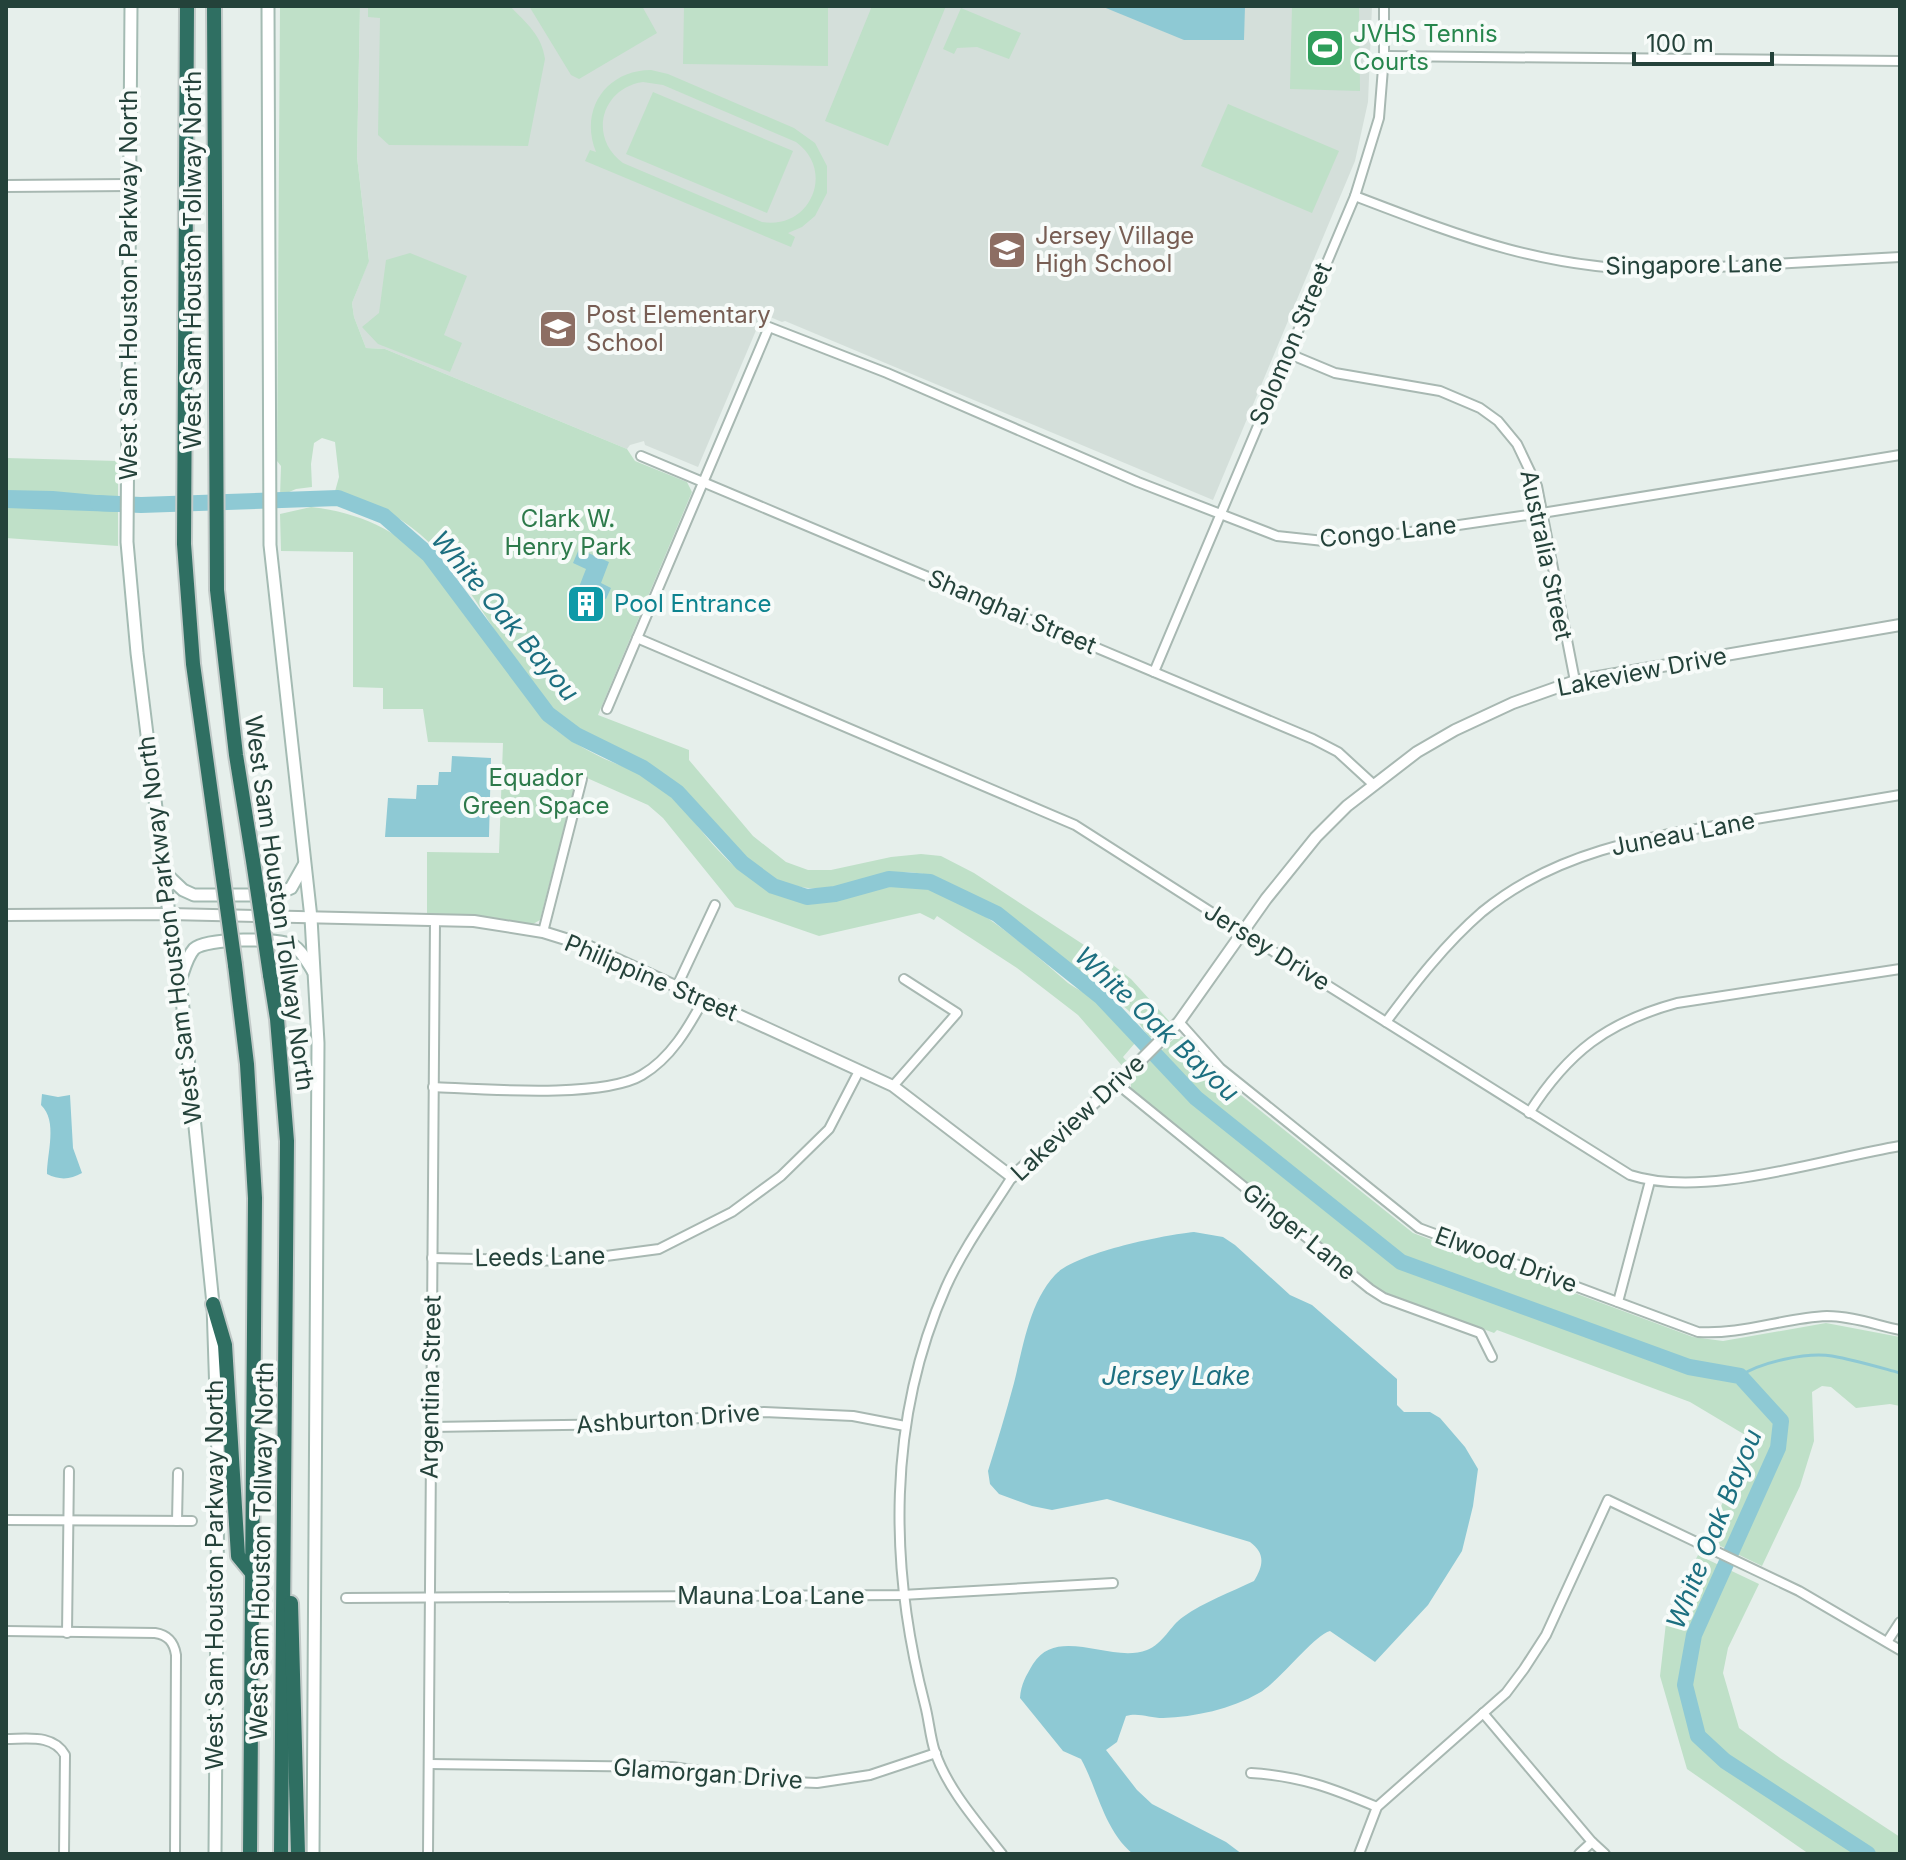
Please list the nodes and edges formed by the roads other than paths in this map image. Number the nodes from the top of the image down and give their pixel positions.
1 (131, 6) edge
2 (187, 6) edge
3 (214, 6) edge
4 (268, 6) edge
5 (1384, 6) edge
6 (1384, 56) junction
7 (1900, 61) edge
8 (129, 185) junction
9 (6, 186) edge
10 (1355, 196) junction
11 (1900, 257) edge
12 (1287, 353) junction
13 (1900, 455) edge
14 (641, 456) dead end
15 (703, 482) junction
16 (1220, 512) junction
17 (1542, 513) junction
18 (1900, 625) edge
19 (637, 638) junction
20 (1154, 672) junction
21 (1575, 681) junction
22 (607, 709) dead end
23 (582, 779) dead end
24 (1374, 785) junction
25 (1900, 795) edge
26 (304, 865) junction
27 (165, 873) junction
28 (715, 905) dead end
29 (169, 914) junction
30 (6, 915) edge
31 (311, 918) junction
32 (435, 920) junction
33 (543, 932) junction
34 (1244, 933) junction
35 (1900, 969) edge
36 (314, 971) junction
37 (180, 979) junction
38 (904, 979) dead end
39 (677, 986) junction
40 (704, 999) junction
41 (1179, 1022) junction
42 (1386, 1022) junction
43 (859, 1071) junction
44 (1116, 1083) junction
45 (893, 1086) junction
46 (433, 1087) junction
47 (1529, 1113) junction
48 (1900, 1146) edge
49 (1012, 1177) junction
50 (1650, 1181) junction
51 (432, 1258) junction
52 (1618, 1302) junction
53 (213, 1304) junction
54 (1900, 1330) edge
55 (1492, 1357) dead end
56 (905, 1426) junction
57 (431, 1427) junction
58 (69, 1471) dead end
59 (178, 1473) dead end
60 (6, 1520) edge
61 (68, 1520) junction
62 (177, 1521) junction
63 (192, 1521) dead end
64 (284, 1523) junction
65 (252, 1573) junction
66 (1113, 1583) dead end
67 (902, 1595) junction
68 (346, 1598) dead end
69 (428, 1598) junction
70 (1900, 1622) edge
71 (6, 1631) edge
72 (67, 1633) junction
73 (1887, 1642) junction
74 (1900, 1650) edge
75 (1483, 1713) junction
76 (6, 1739) edge
77 (936, 1753) junction
78 (429, 1764) junction
79 (1251, 1773) dead end
80 (1377, 1807) junction
81 (1592, 1842) junction
82 (64, 1854) edge
83 (175, 1854) edge
84 (215, 1854) edge
85 (250, 1854) edge
86 (281, 1854) edge
87 (298, 1854) edge
88 (313, 1854) edge
89 (428, 1854) edge
90 (1002, 1854) edge
91 (1359, 1854) edge
92 (1579, 1854) edge
93 (1605, 1854) edge

1 - 8 main road, West Sam Houston Parkway North
2 - 65 highway, West Sam Houston Tollway North, bridge
3 - 64 highway, West Sam Houston Tollway North, bridge
4 - 26 main road
5 - 6 street, Solomon Street
6 - 7 street
6 - 10 street, Solomon Street
8 - 9 street
8 - 27 main road, West Sam Houston Parkway North
10 - 11 street, Singapore Lane
10 - 12 street, Solomon Street
12 - 16 street, Solomon Street
12 - 17 street, Australia Street
13 - 17 street, Congo Lane
14 - 15 street, Shanghai Street
15 - 16 street, Congo Lane
15 - 19 street
15 - 20 street, Shanghai Street
16 - 17 street, Congo Lane
16 - 20 street, Solomon Street
17 - 21 street, Australia Street
18 - 21 street, Lakeview Drive
19 - 22 street
19 - 34 street, Jersey Drive
20 - 24 street, Shanghai Street
21 - 24 street, Lakeview Drive
23 - 33 street
24 - 34 street, Lakeview Drive
25 - 42 street, Juneau Lane
26 - 27 main road
26 - 31 main road
27 - 29 main road, West Sam Houston Parkway North
28 - 39 street
29 - 30 street, Philippine Street
29 - 31 street, Philippine Street
29 - 37 main road, West Sam Houston Parkway North
31 - 32 street, Philippine Street
31 - 36 main road
32 - 33 street, Philippine Street
32 - 46 street, Argentina Street
33 - 39 street, Philippine Street
34 - 41 street, Lakeview Drive
34 - 42 street, Jersey Drive
35 - 47 street
36 - 37 main road
36 - 88 main road
37 - 53 main road, West Sam Houston Parkway North
38 - 45 street
39 - 40 street, Philippine Street
40 - 43 street, Philippine Street
40 - 46 street
41 - 44 street, Lakeview Drive
41 - 52 street, Elwood Drive
42 - 47 street, Jersey Drive
43 - 45 street, Philippine Street
43 - 51 street, Leeds Lane
44 - 49 street, Lakeview Drive
44 - 55 street, Ginger Lane
45 - 49 street, Philippine Street
46 - 51 street, Argentina Street
47 - 50 street, Jersey Drive
48 - 50 street, Jersey Drive
49 - 56 street, Lakeview Drive
50 - 52 street
51 - 57 street, Argentina Street
52 - 54 street, Elwood Drive
53 - 65 highway
53 - 84 main road, West Sam Houston Parkway North
56 - 57 street, Ashburton Drive
56 - 67 street, Lakeview Drive
57 - 69 street, Argentina Street
58 - 61 street
59 - 62 street
60 - 61 street
61 - 62 street
61 - 72 street
62 - 63 street
64 - 86 highway, West Sam Houston Tollway North
64 - 87 highway
65 - 85 highway, West Sam Houston Tollway North
66 - 67 street, Mauna Loa Lane
67 - 69 street, Mauna Loa Lane
67 - 77 street, Lakeview Drive
68 - 69 street, Mauna Loa Lane
69 - 78 street, Argentina Street
70 - 73 street
71 - 72 street
72 - 83 street
73 - 74 street
73 - 75 street
75 - 80 street
75 - 81 street
76 - 82 street
77 - 78 street, Glamorgan Drive
77 - 90 street, Lakeview Drive
78 - 89 street, Argentina Street
79 - 80 street
80 - 91 street
81 - 92 street
81 - 93 street

